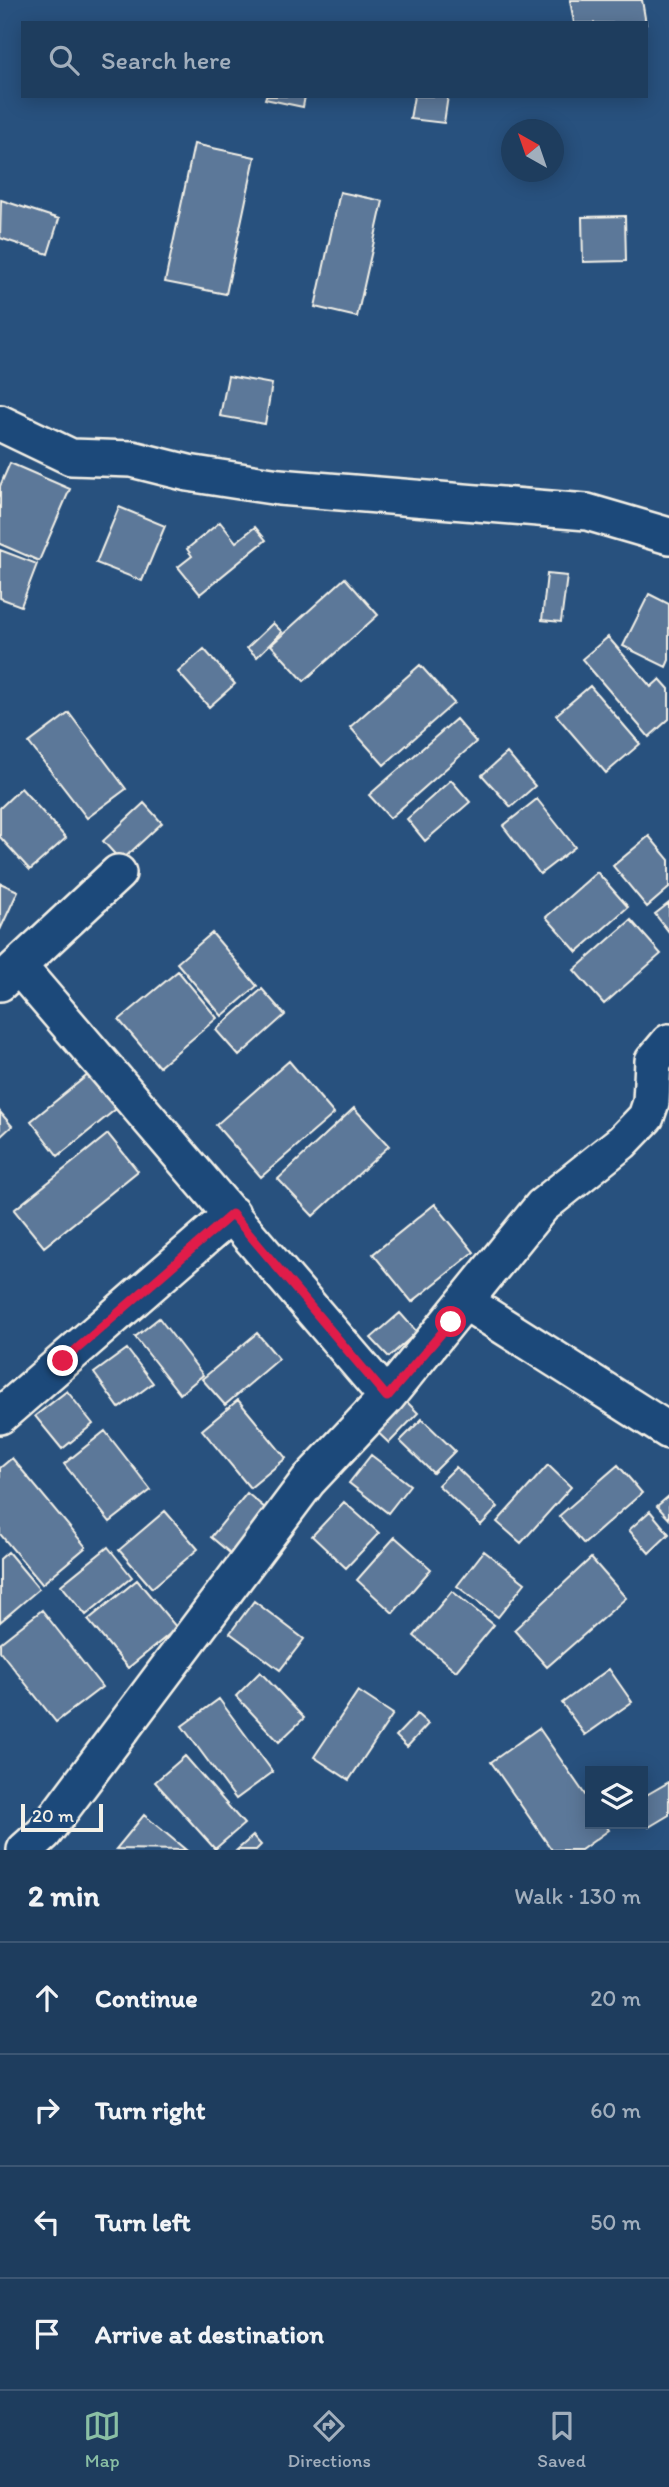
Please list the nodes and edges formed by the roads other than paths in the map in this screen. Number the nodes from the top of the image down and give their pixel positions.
1 (0, 423) edge
2 (669, 536) edge
3 (118, 873) dead end
4 (10, 975) edge
5 (669, 1042) edge
6 (232, 1214) junction
7 (467, 1303) junction
8 (387, 1397) junction
9 (0, 1416) edge
10 (669, 1431) edge
11 (25, 1850) edge

1 - 2 street
3 - 4 street
4 - 6 street
5 - 7 street
6 - 8 street
6 - 9 street
7 - 8 street
7 - 10 street
8 - 11 street

